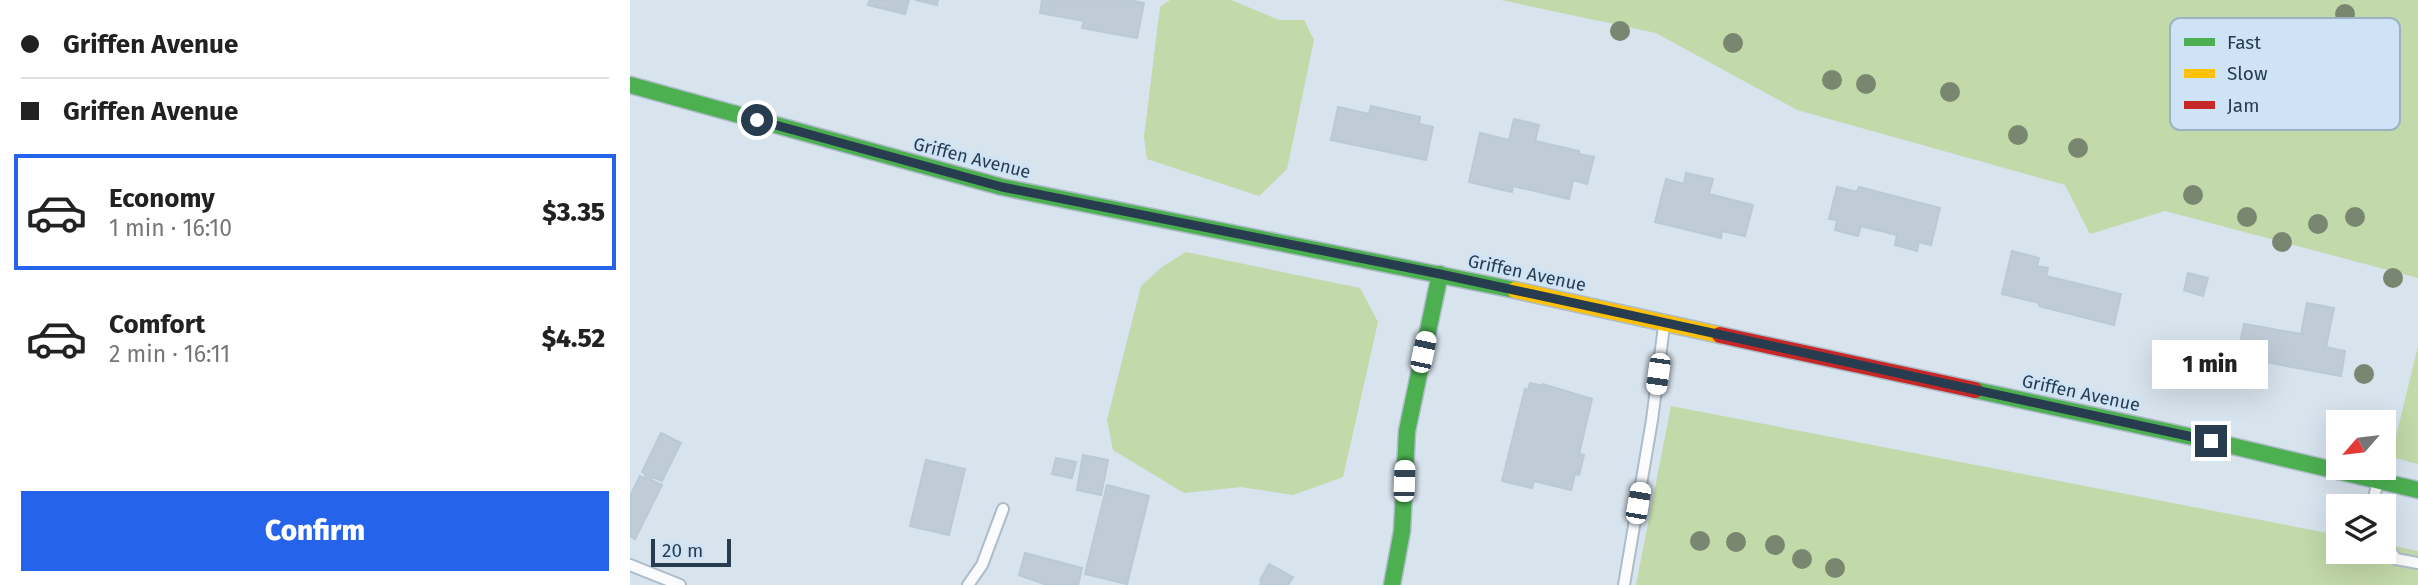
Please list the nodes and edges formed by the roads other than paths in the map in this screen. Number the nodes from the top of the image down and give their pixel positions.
1 (630, 85) edge
2 (1440, 274) junction
3 (1664, 323) junction
4 (2326, 468) edge
5 (2378, 480) joint
6 (2418, 490) edge
7 (2375, 494) edge
8 (1003, 509) dead end
9 (2396, 559) edge
10 (2418, 563) edge
11 (630, 565) edge
12 (680, 585) edge
13 (968, 585) edge
14 (1392, 585) edge
15 (1624, 585) edge

1 - 2 street, Griffen Avenue
2 - 3 street, Griffen Avenue
2 - 14 street
3 - 4 street, Griffen Avenue
3 - 15 lane
5 - 6 street, Griffen Avenue
5 - 7 lane
8 - 13 lane
9 - 10 lane
11 - 12 lane

